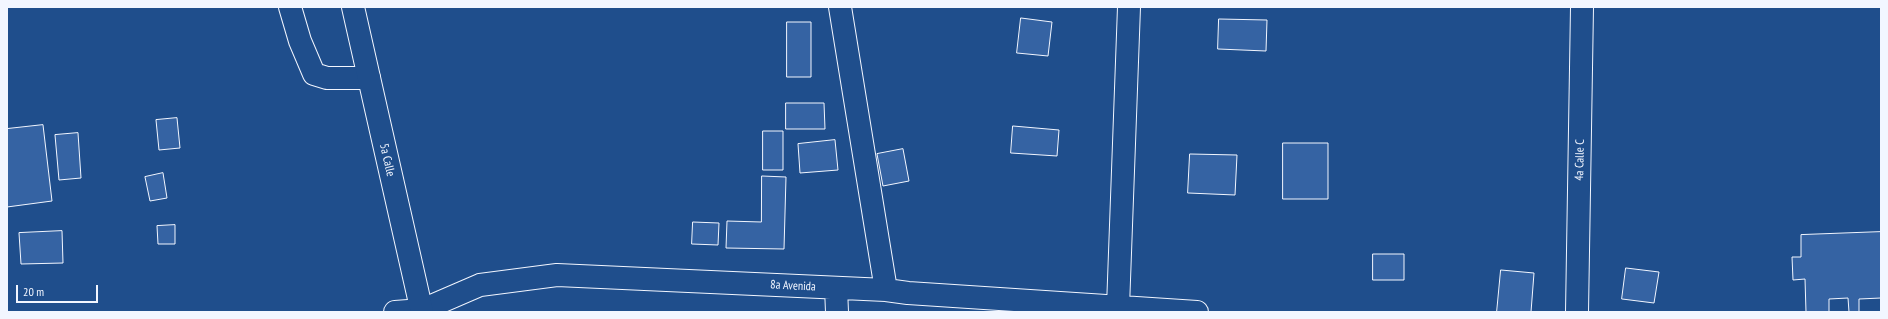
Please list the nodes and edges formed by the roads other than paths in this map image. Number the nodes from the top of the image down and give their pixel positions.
1 (290, 7) edge
2 (353, 7) edge
3 (840, 7) edge
4 (1129, 7) edge
5 (1582, 7) edge
6 (369, 78) junction
7 (836, 288) junction
8 (886, 290) junction
9 (908, 302) edge
10 (1118, 307) junction
11 (422, 311) edge
12 (395, 312) edge
13 (838, 312) edge
14 (1196, 312) edge
15 (1577, 312) edge

1 - 6 street
2 - 6 street, 5a Calle
3 - 8 street
4 - 10 street
5 - 15 street, 4a Calle C
6 - 11 street, 5a Calle
7 - 8 street, 8a Avenida
7 - 11 street, 8a Avenida
7 - 13 street
8 - 9 street, 8a Avenida
9 - 10 street, 8a Avenida
10 - 14 street, 8a Avenida
11 - 12 street, 8a Avenida

